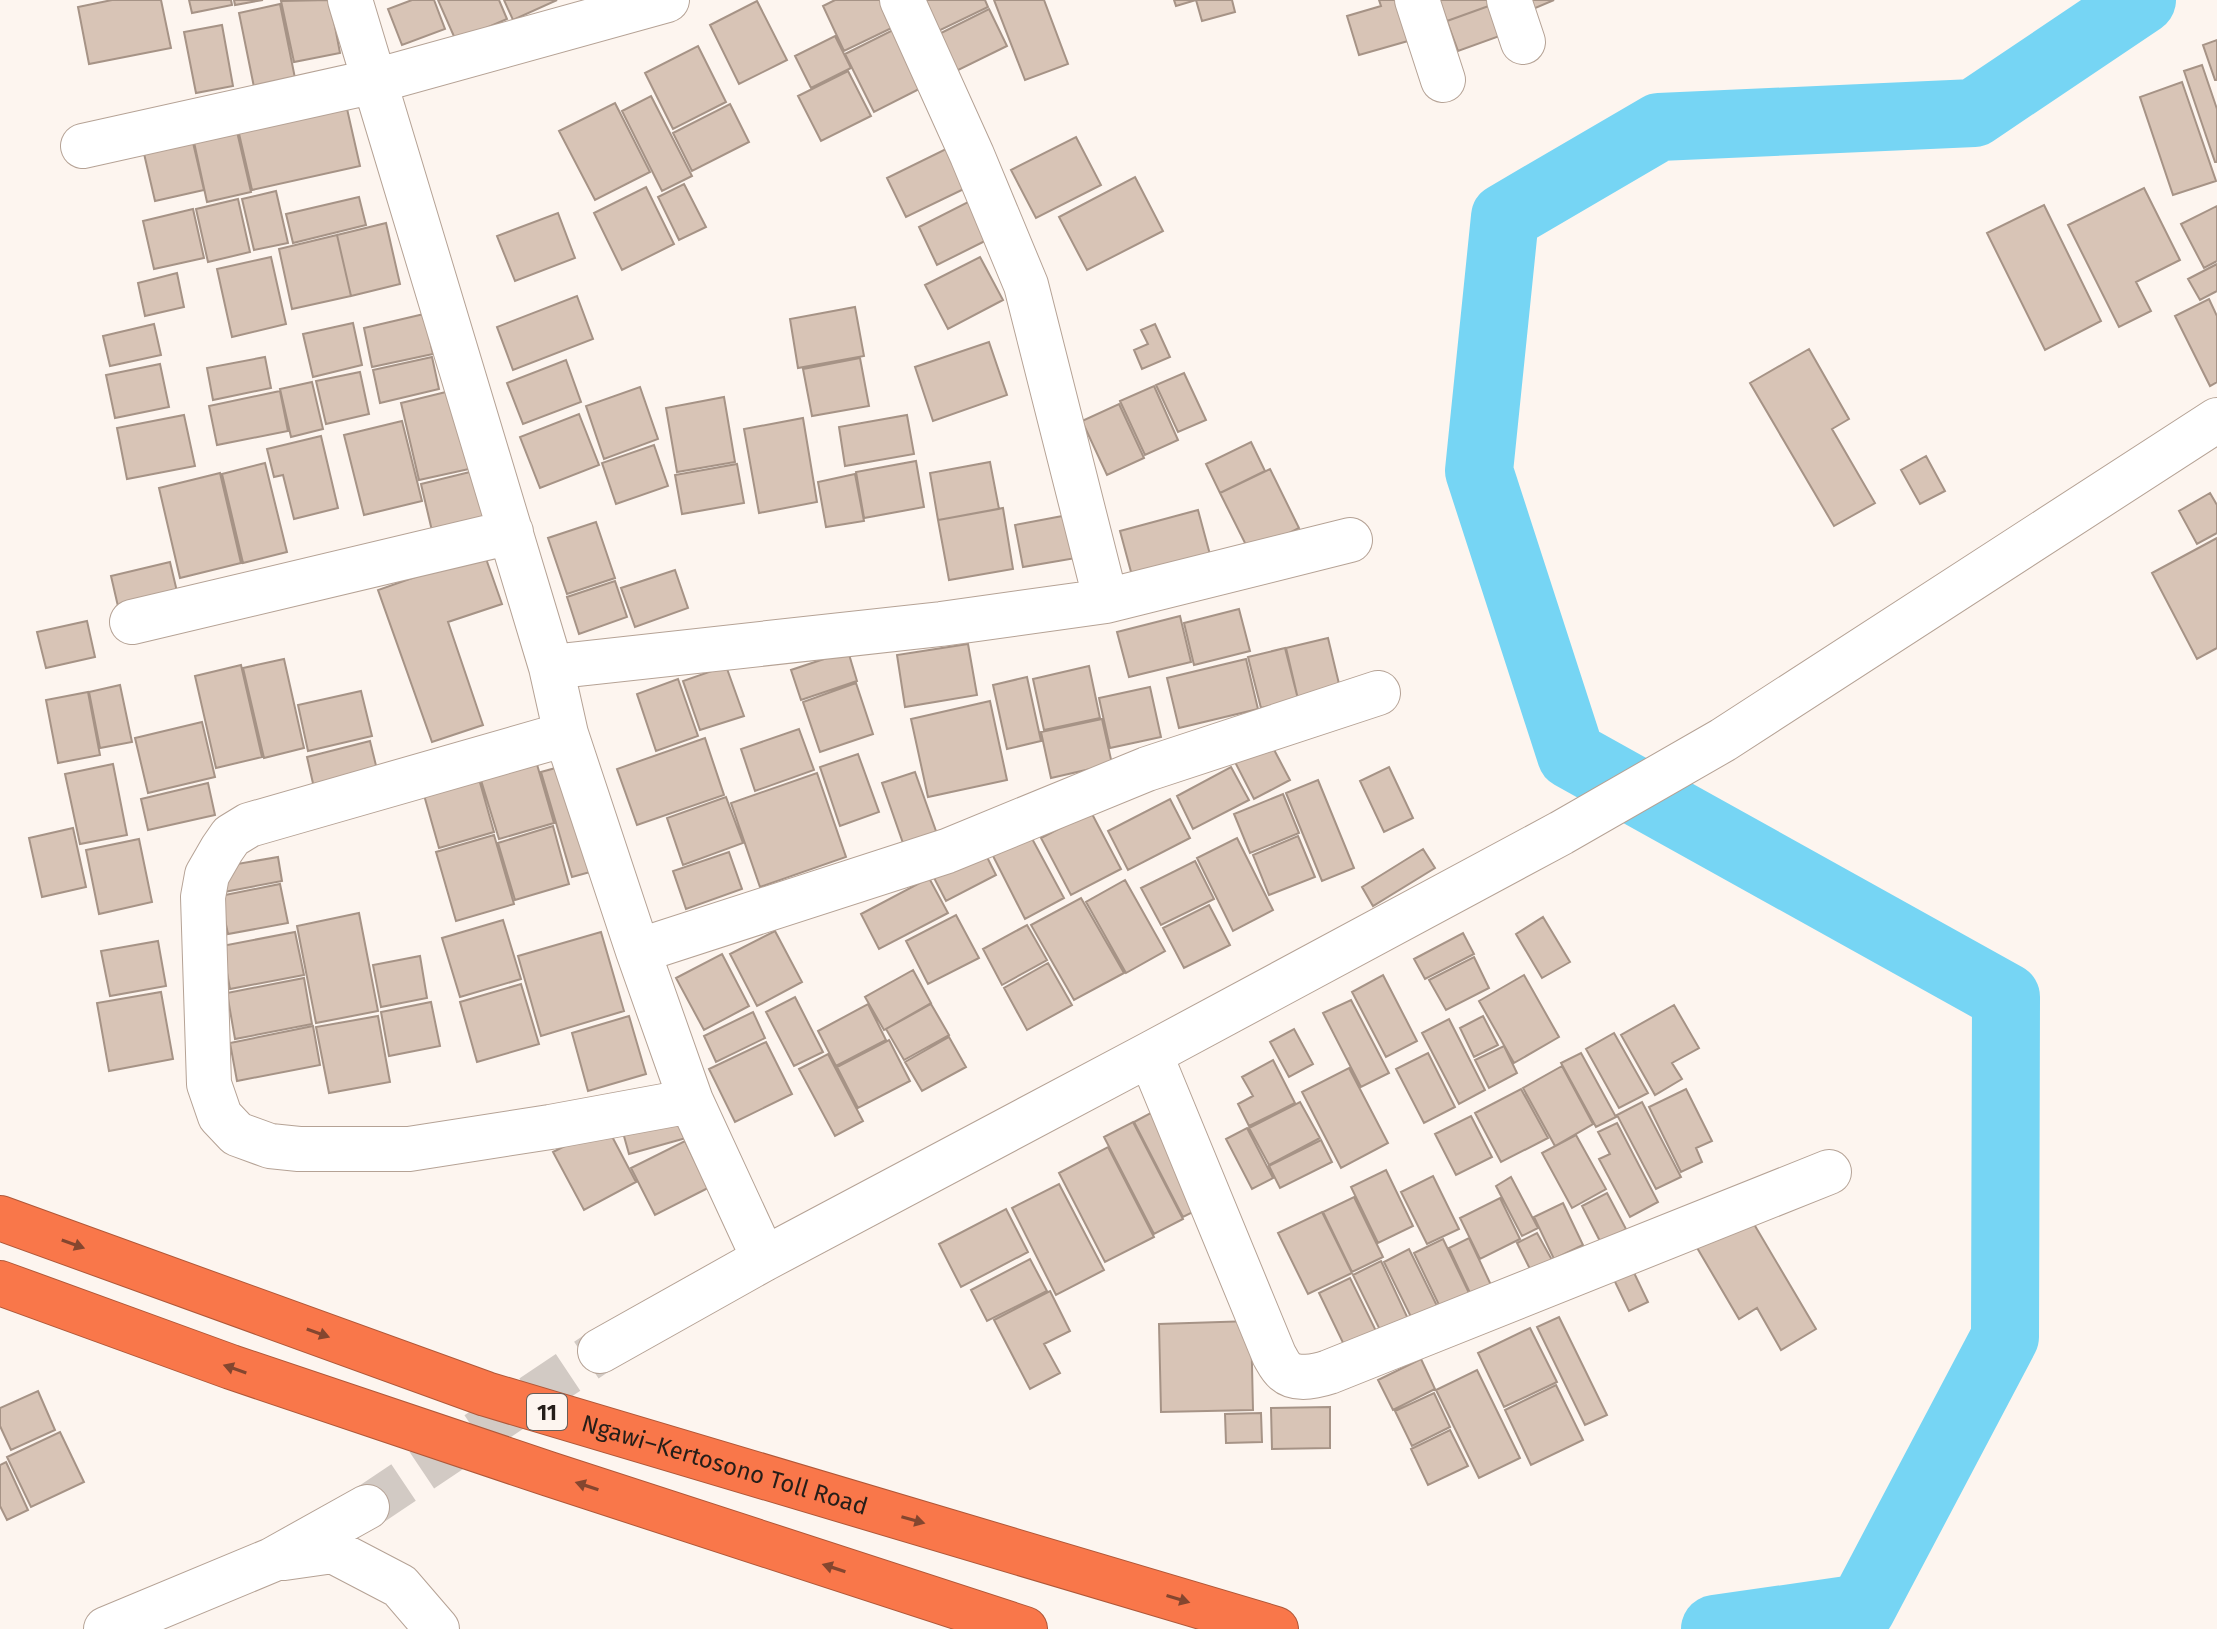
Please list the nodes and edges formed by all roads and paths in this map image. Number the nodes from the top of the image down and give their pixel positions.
1 (350, 0) edge
2 (667, 0) edge
3 (902, 0) edge
4 (1417, 0) edge
5 (1509, 0) edge
6 (1523, 42) dead end
7 (1443, 80) dead end
8 (375, 81) junction
9 (83, 146) dead end
10 (2217, 420) edge
11 (511, 532) junction
12 (1350, 540) dead end
13 (1106, 601) junction
14 (132, 622) dead end
15 (551, 667) junction
16 (1378, 693) dead end
17 (566, 734) junction
18 (638, 951) junction
19 (1150, 1054) junction
20 (691, 1101) junction
21 (1829, 1172) dead end
22 (0, 1218) edge
23 (764, 1259) junction
24 (0, 1283) edge
25 (600, 1351) tunnel mouth
26 (367, 1507) tunnel mouth
27 (272, 1560) junction
28 (106, 1629) edge
29 (437, 1629) edge
30 (1025, 1629) edge
31 (1276, 1629) edge

1 - 8 street
2 - 8 street
3 - 13 street
4 - 7 street
5 - 6 street
8 - 9 street
8 - 11 street
10 - 19 street
11 - 14 street
11 - 15 street
12 - 13 street
13 - 15 street
15 - 17 street
16 - 18 street
17 - 18 street
17 - 20 street
18 - 20 street
19 - 21 street
19 - 23 street
20 - 23 street
22 -> 31 highway, Ngawi–Kertosono Toll Road / 11
23 - 25 street
30 -> 24 highway, 11
26 - 27 street
27 - 28 street
27 - 29 street

